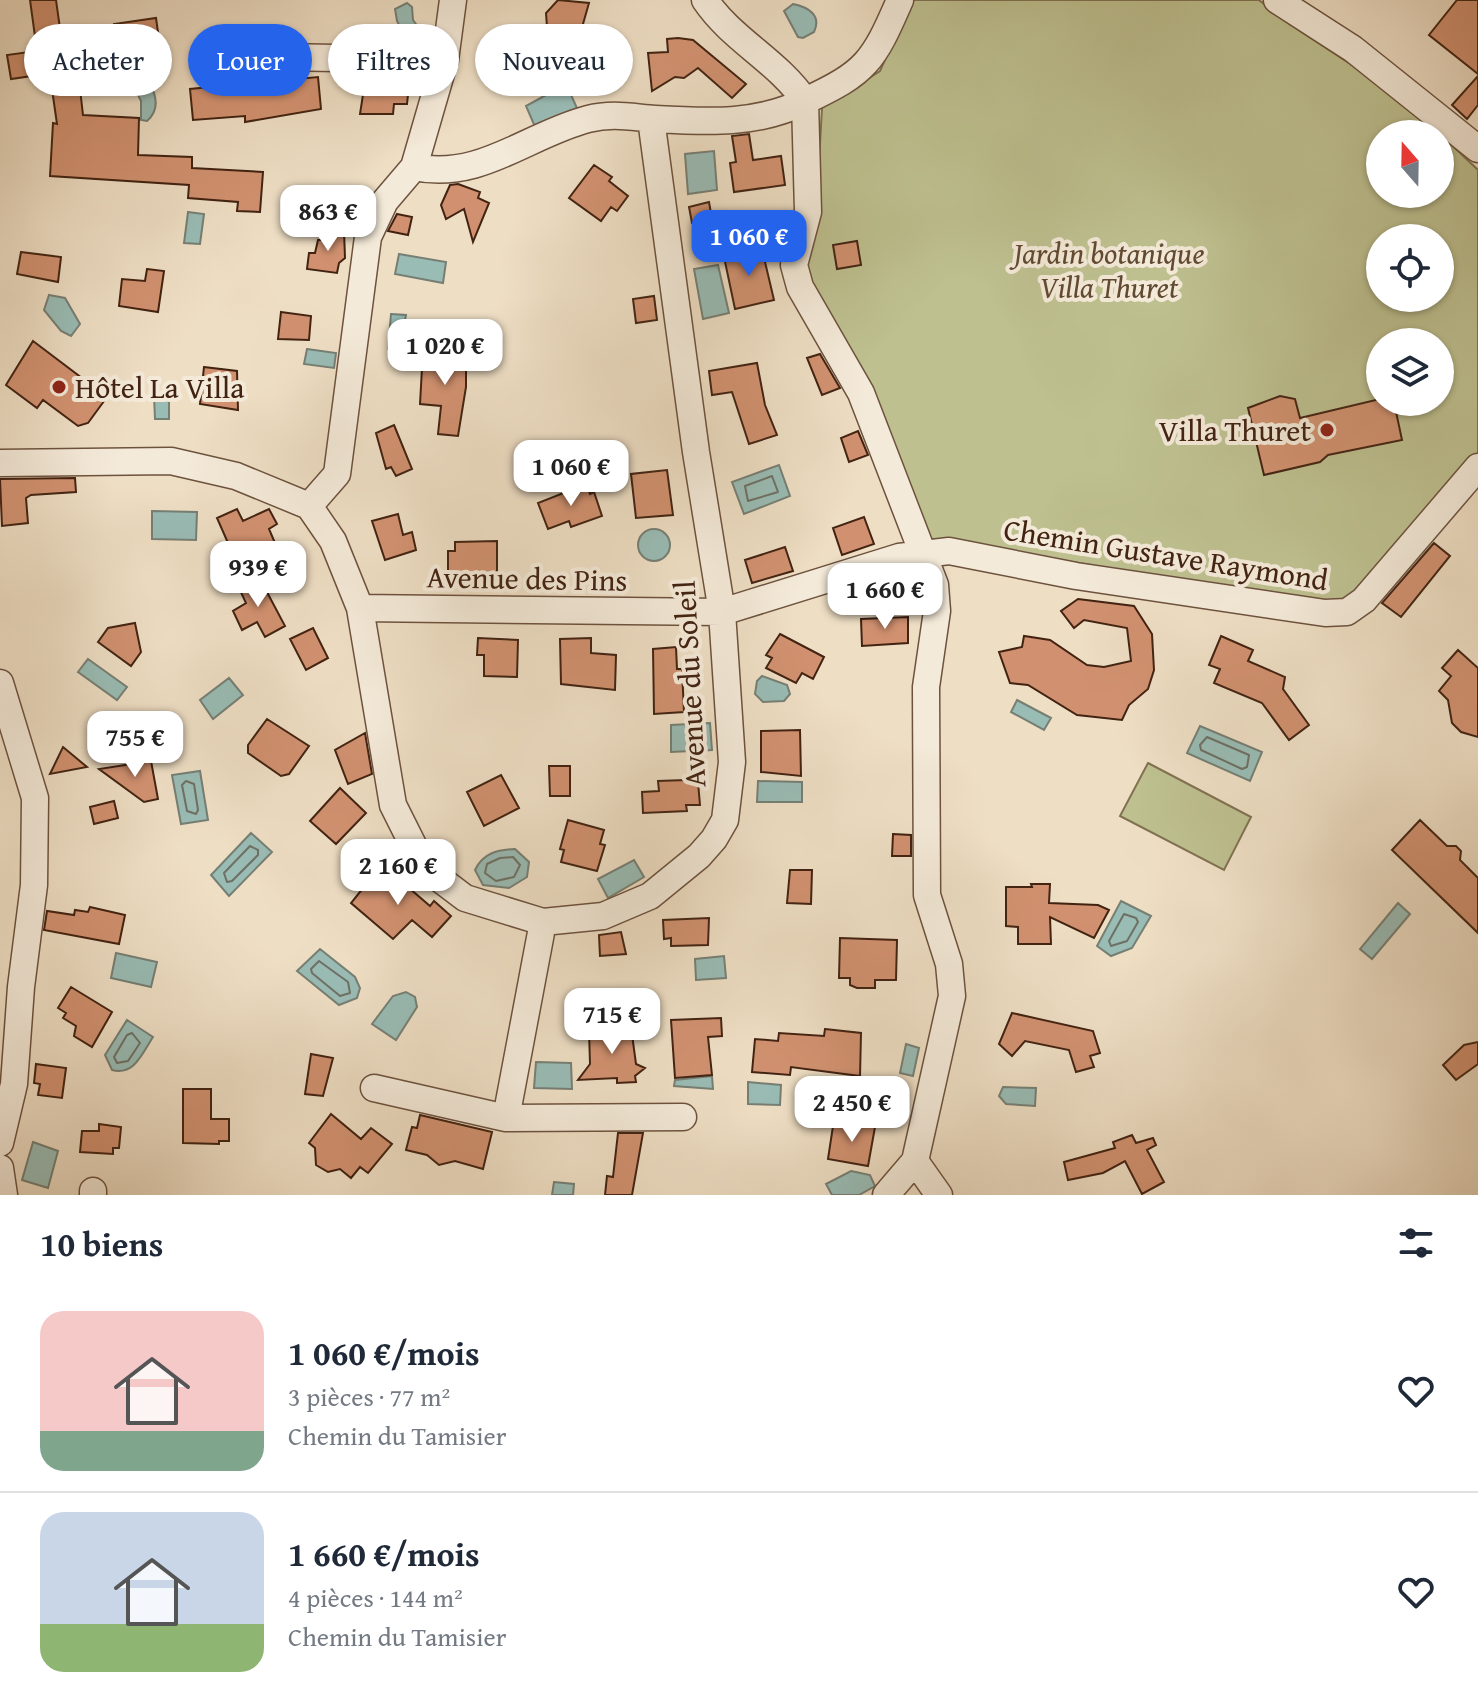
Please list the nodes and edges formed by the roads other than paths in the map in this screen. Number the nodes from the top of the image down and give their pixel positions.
1 (453, 0) edge
2 (705, 0) edge
3 (900, 0) edge
4 (1277, 0) edge
5 (450, 24) edge
6 (435, 96) edge
7 (805, 101) junction
8 (651, 119) junction
9 (1478, 149) edge
10 (414, 167) junction
11 (0, 463) edge
12 (1478, 467) edge
13 (309, 506) junction
14 (925, 553) junction
15 (360, 608) junction
16 (722, 612) junction
17 (0, 683) edge
18 (543, 922) junction
19 (374, 1088) dead end
20 (683, 1117) dead end
21 (506, 1118) junction
22 (0, 1143) edge
23 (915, 1161) junction
24 (0, 1168) edge
25 (4, 1195) edge
26 (886, 1195) edge
27 (939, 1195) edge

1 - 5 street
2 - 7 street
3 - 7 street
4 - 9 street
6 - 10 street
7 - 8 street
7 - 14 street
8 - 10 street
8 - 16 street, Avenue du Soleil
10 - 13 street
11 - 13 street
12 - 14 street, Chemin Gustave Raymond
13 - 15 street, Avenue du Soleil
14 - 16 street, Avenue des Pins
14 - 23 street
15 - 16 street, Avenue des Pins
15 - 18 street, Avenue du Soleil
16 - 18 street, Avenue du Soleil
17 - 22 street
18 - 21 street
19 - 21 street
20 - 21 street
23 - 26 street
23 - 27 street
24 - 25 street

